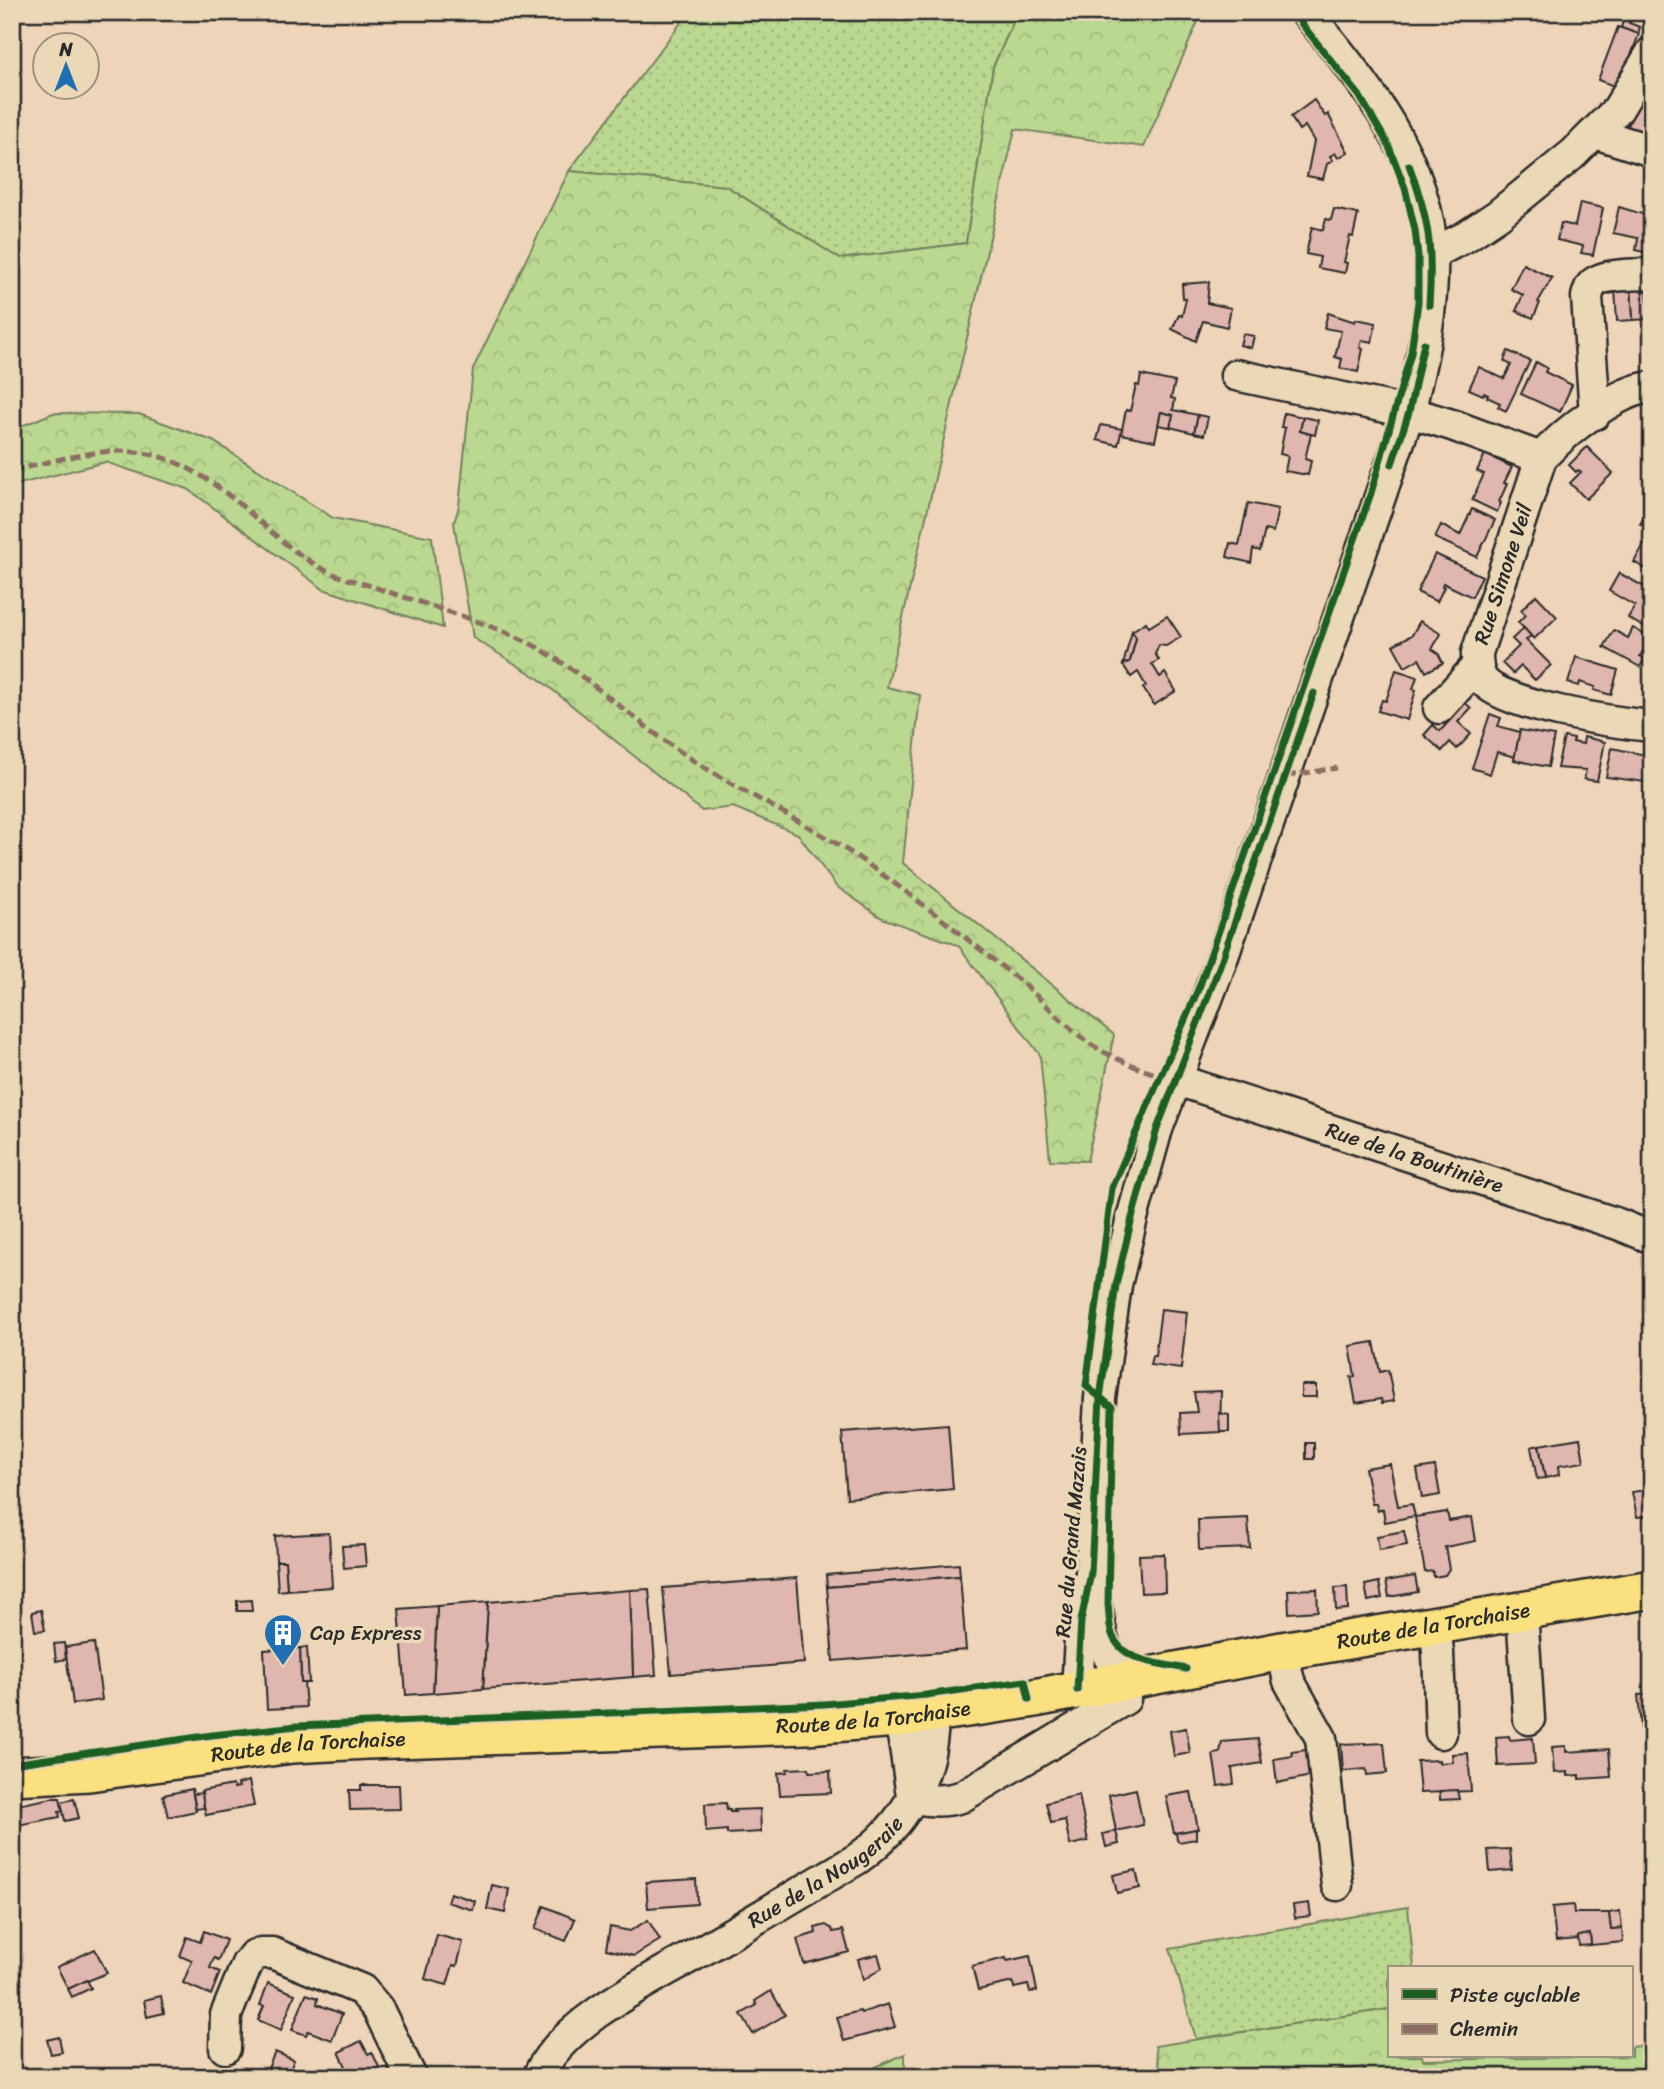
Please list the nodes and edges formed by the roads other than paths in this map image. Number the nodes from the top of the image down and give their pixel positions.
1 (1306, 12) edge
2 (1652, 52) edge
3 (1594, 132) junction
4 (1652, 151) edge
5 (1432, 254) junction
6 (1652, 274) edge
7 (1236, 375) dead end
8 (1652, 387) edge
9 (1409, 412) junction
10 (1595, 414) junction
11 (1541, 458) junction
12 (1477, 666) junction
13 (1439, 708) dead end
14 (1652, 726) edge
15 (1177, 1080) junction
16 (1652, 1238) edge
17 (1091, 1573) junction
18 (1652, 1589) edge
19 (1522, 1611) junction
20 (1434, 1625) junction
21 (1282, 1651) junction
22 (1077, 1690) junction
23 (1126, 1690) junction
24 (916, 1716) junction
25 (1529, 1719) dead end
26 (1441, 1733) dead end
27 (89, 1772) junction
28 (12, 1776) edge
29 (12, 1790) edge
30 (913, 1798) junction
31 (1337, 1885) dead end
32 (225, 2048) dead end
33 (411, 2077) edge
34 (538, 2077) edge

1 - 5 street, Rue du Grand Mazais
2 - 3 street
3 - 4 street
3 - 5 street
5 - 9 street, Rue du Grand Mazais
6 - 10 street
7 - 9 street
8 - 10 street, Rue Simone Veil
9 - 11 street
9 - 15 street, Rue du Grand Mazais
10 - 11 street, Rue Simone Veil
11 - 12 street, Rue Simone Veil
12 - 13 street
12 - 14 street, Rue Simone Veil
15 - 16 street, Rue de la Boutinière
15 - 17 street, Rue du Grand Mazais
17 - 22 street, Rue du Grand Mazais
17 - 23 street, Rue du Grand Mazais
18 - 19 main road, Route de la Torchaise
19 - 20 main road, Route de la Torchaise
19 - 25 street
20 - 21 main road, Route de la Torchaise
20 - 26 street
21 - 23 main road, Route de la Torchaise
21 - 31 street
22 - 23 main road, Route de la Torchaise
22 - 24 main road, Route de la Torchaise
23 - 30 street, Rue de la Nougeraie
24 - 27 main road, Route de la Torchaise
24 - 30 street
27 - 28 main road, Route de la Torchaise
27 - 29 main road, Route de la Torchaise
30 - 34 street, Rue de la Nougeraie
32 - 33 street

